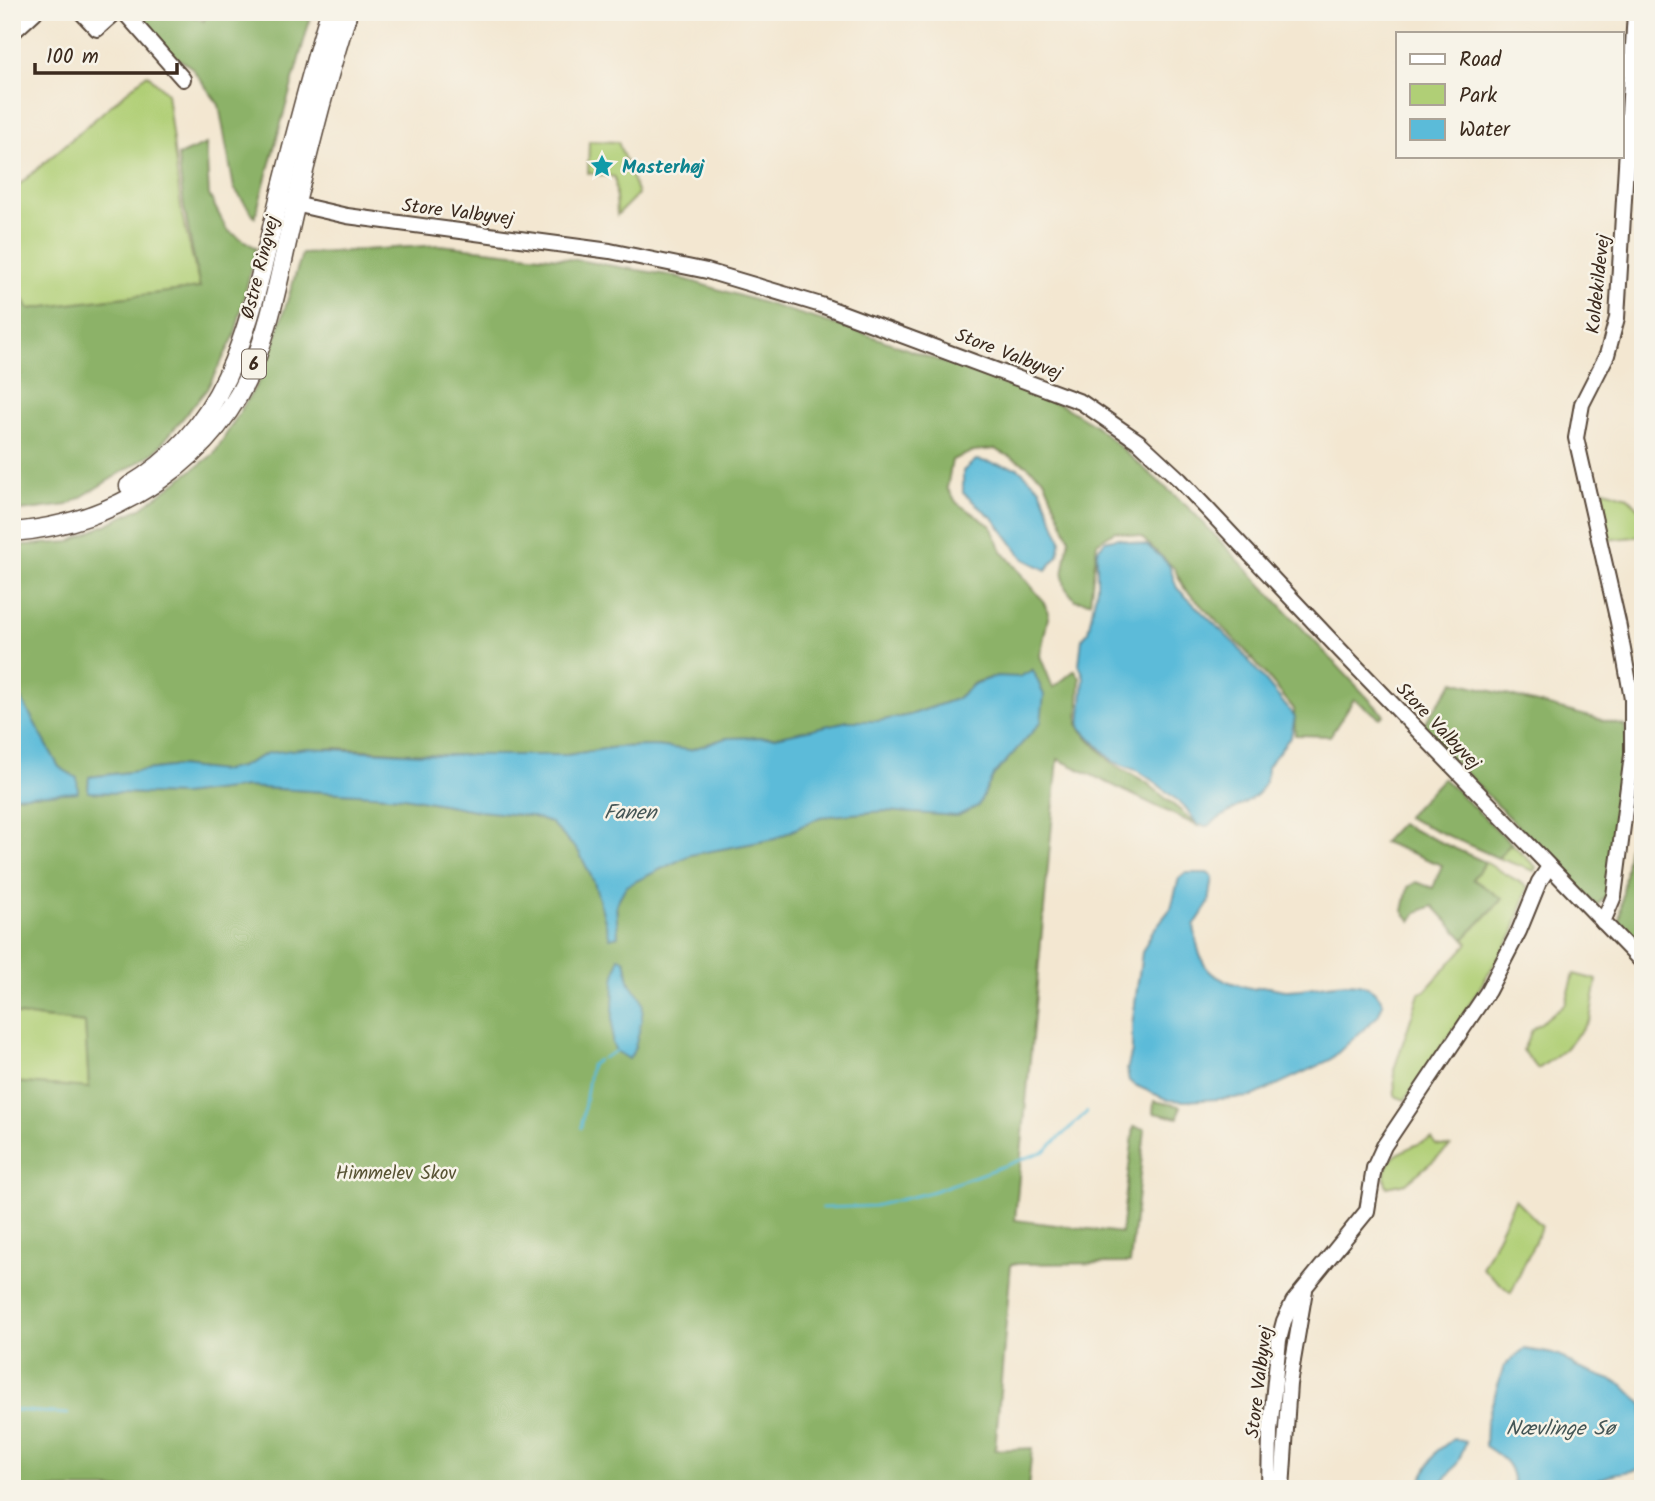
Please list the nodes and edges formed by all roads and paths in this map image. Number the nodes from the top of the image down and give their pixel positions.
1 (35, 12) edge
2 (81, 12) edge
3 (116, 12) edge
4 (124, 12) edge
5 (330, 12) edge
6 (348, 12) edge
7 (1635, 12) edge
8 (12, 33) edge
9 (183, 79) dead end
10 (287, 203) junction
11 (18, 532) edge
12 (1549, 867) junction
13 (1603, 922) junction
14 (1643, 963) edge
15 (1306, 1286) junction
16 (1269, 1489) edge
17 (1282, 1489) edge

1 - 8 street
2 - 3 street
4 - 9 street
5 - 10 main road, Østre Ringvej / 6
6 - 10 main road, Østre Ringvej / 6
7 - 13 street, Koldekildevej
10 - 11 main road, Østre Ringvej / 6
10 - 12 street, Store Valbyvej
12 - 13 street, Store Valbyvej
12 - 15 street, Store Valbyvej
13 - 14 street, Store Valbyvej
15 - 16 street, Store Valbyvej
15 - 17 street, Store Valbyvej

